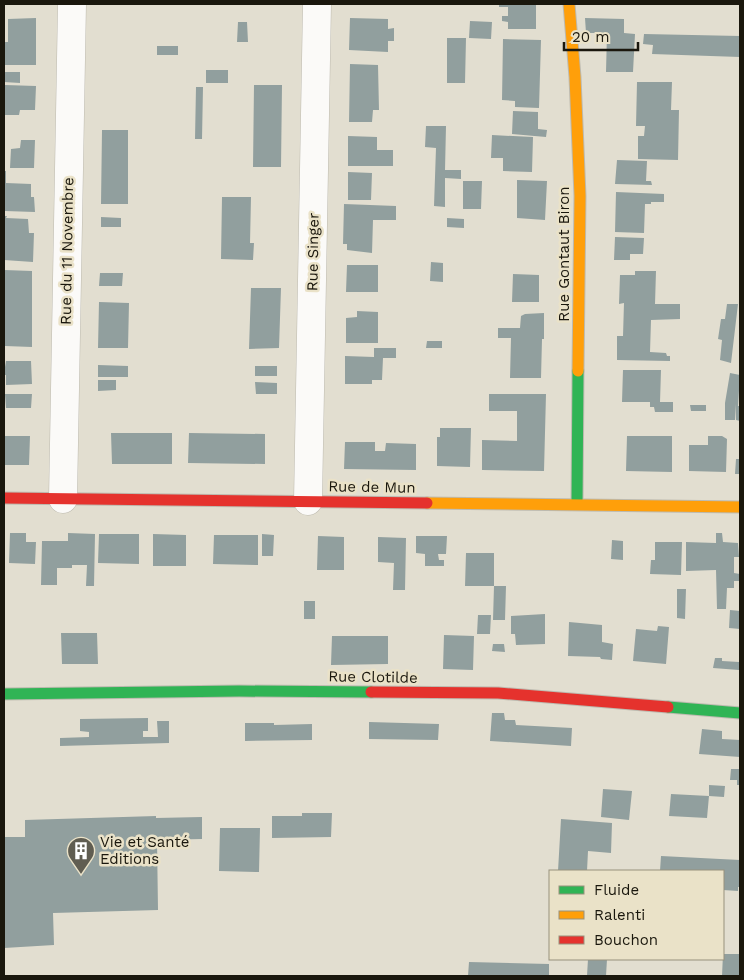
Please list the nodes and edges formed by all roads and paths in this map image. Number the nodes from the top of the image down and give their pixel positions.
1 (72, 4) edge
2 (317, 4) edge
3 (569, 4) edge
4 (4, 498) edge
5 (63, 499) junction
6 (308, 501) junction
7 (577, 504) junction
8 (740, 507) edge
9 (4, 694) edge
10 (740, 712) edge

1 - 5 street, Rue du 11 Novembre
2 - 6 street, Rue Singer
3 - 7 street, Rue Gontaut Biron
4 - 5 street, Rue de Mun
5 - 6 street, Rue de Mun
6 - 7 street, Rue de Mun
7 - 8 street, Rue de Mun
9 - 10 street, Rue Clotilde

